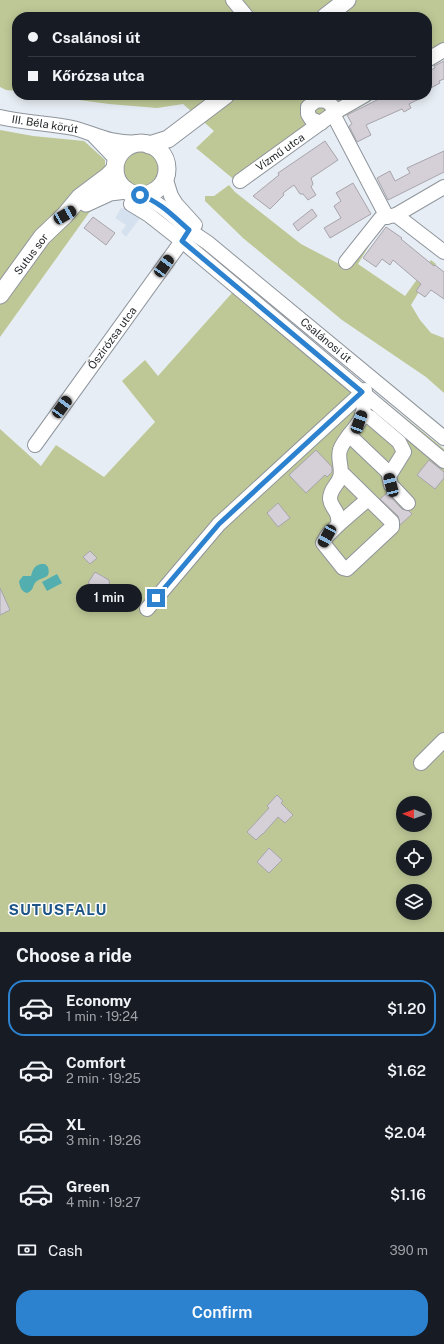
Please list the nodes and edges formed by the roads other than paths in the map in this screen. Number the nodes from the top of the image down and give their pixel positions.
1 (233, 0) edge
2 (347, 0) edge
3 (243, 12) edge
4 (331, 12) edge
5 (444, 50) edge
6 (432, 57) edge
7 (220, 100) edge
8 (356, 100) edge
9 (210, 108) junction
10 (335, 112) junction
11 (0, 117) edge
12 (321, 124) junction
13 (90, 132) junction
14 (144, 144) junction
15 (116, 164) junction
16 (166, 170) junction
17 (240, 181) dead end
18 (444, 187) edge
19 (132, 196) junction
20 (65, 215) junction
21 (392, 216) junction
22 (186, 236) junction
23 (208, 243) junction
24 (444, 252) edge
25 (346, 262) dead end
26 (0, 295) edge
27 (376, 381) junction
28 (360, 394) junction
29 (362, 414) junction
30 (349, 435) junction
31 (444, 438) edge
32 (35, 445) dead end
33 (444, 461) edge
34 (341, 472) junction
35 (390, 474) junction
36 (368, 498) junction
37 (408, 503) dead end
38 (338, 525) junction
39 (147, 609) dead end
40 (444, 740) edge
41 (421, 763) dead end

1 - 3 street
2 - 4 main road
5 - 6 street
7 - 9 main road
8 - 10 street, Vízmű utca
9 - 14 main road
9 - 16 main road
10 - 12 street, Vízmű utca
10 - 12 street, Vízmű utca
10 - 21 street
11 - 13 street, III. Béla körút
12 - 17 street, Vízmű utca
13 - 14 street, III. Béla körút
13 - 15 street, III. Béla körút
14 - 15 main road
14 - 16 main road
15 - 19 main road
15 - 20 main road
16 - 19 main road
16 - 23 street, Csalánosi út
18 - 21 street
19 - 20 main road
19 - 22 street, Csalánosi út
20 - 26 main road, Sutus sor
21 - 24 street
21 - 25 street
22 - 23 street, Csalánosi út
22 - 28 street
22 - 32 street, Őszirózsa utca
23 - 27 street, Csalánosi út
27 - 28 street
27 - 31 street, Csalánosi út
28 - 29 street
28 - 33 street
28 - 39 street
29 - 30 street
29 - 35 street
30 - 34 street
30 - 35 street
34 - 36 street
34 - 38 street
35 - 37 street
36 - 38 street
36 - 38 street
40 - 41 street

